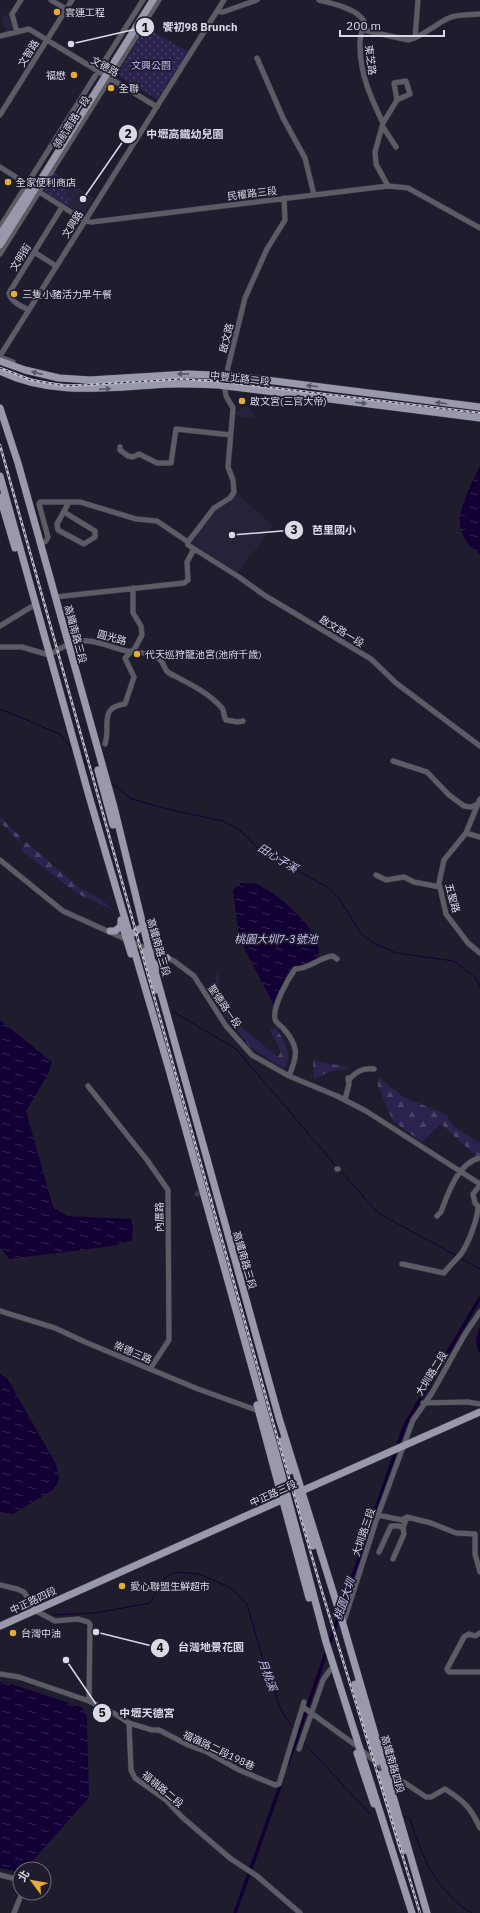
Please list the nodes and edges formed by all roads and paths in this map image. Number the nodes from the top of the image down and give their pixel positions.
1 (21, 0) edge
2 (51, 0) edge
3 (72, 0) edge
4 (143, 0) edge
5 (148, 0) edge
6 (153, 0) edge
7 (159, 0) edge
8 (224, 0) edge
9 (258, 0) edge
10 (319, 0) edge
11 (418, 0) edge
12 (66, 9) junction
13 (217, 11) junction
14 (480, 14) edge
15 (363, 30) junction
16 (17, 32) junction
17 (0, 36) edge
18 (415, 38) junction
19 (46, 41) junction
20 (257, 58) dead end
21 (104, 76) junction
22 (397, 100) dead end
23 (157, 107) junction
24 (391, 110) junction
25 (378, 113) junction
26 (0, 115) edge
27 (383, 125) junction
28 (396, 147) dead end
29 (0, 168) edge
30 (388, 186) junction
31 (33, 188) junction
32 (314, 195) junction
33 (284, 198) junction
34 (62, 207) junction
35 (85, 221) junction
36 (0, 227) edge
37 (480, 228) edge
38 (0, 235) edge
39 (0, 245) edge
40 (34, 252) junction
41 (0, 254) edge
42 (56, 266) junction
43 (29, 310) junction
44 (0, 356) edge
45 (0, 360) edge
46 (13, 362) dead end
47 (0, 371) edge
48 (8, 375) junction
49 (227, 376) junction
50 (0, 380) edge
51 (225, 386) junction
52 (480, 407) edge
53 (0, 409) edge
54 (480, 418) edge
55 (0, 419) edge
56 (231, 435) junction
57 (120, 447) dead end
58 (0, 476) edge
59 (0, 497) edge
60 (69, 502) junction
61 (64, 512) junction
62 (188, 542) junction
63 (40, 544) junction
64 (194, 549) junction
65 (20, 551) junction
66 (41, 562) junction
67 (22, 575) junction
68 (133, 588) junction
69 (55, 597) junction
70 (31, 607) junction
71 (0, 626) edge
72 (66, 646) junction
73 (0, 647) edge
74 (132, 651) junction
75 (47, 654) junction
76 (243, 721) dead end
77 (105, 744) dead end
78 (480, 746) edge
79 (393, 761) dead end
80 (86, 795) junction
81 (479, 801) edge
82 (111, 809) junction
83 (466, 833) junction
84 (480, 837) edge
85 (0, 860) edge
86 (376, 876) dead end
87 (440, 887) junction
88 (121, 920) junction
89 (139, 929) junction
90 (110, 931) junction
91 (129, 938) junction
92 (146, 948) junction
93 (480, 954) edge
94 (167, 958) junction
95 (148, 959) junction
96 (337, 959) dead end
97 (138, 966) junction
98 (156, 969) junction
99 (168, 1066) junction
100 (374, 1069) dead end
101 (289, 1076) junction
102 (88, 1086) dead end
103 (169, 1087) junction
104 (345, 1100) junction
105 (480, 1158) edge
106 (460, 1172) junction
107 (480, 1184) edge
108 (437, 1216) dead end
109 (402, 1264) dead end
110 (0, 1311) edge
111 (480, 1312) edge
112 (235, 1323) junction
113 (242, 1336) junction
114 (150, 1369) junction
115 (424, 1403) junction
116 (480, 1404) edge
117 (259, 1411) junction
118 (480, 1412) edge
119 (401, 1448) junction
120 (299, 1493) junction
121 (285, 1499) junction
122 (378, 1515) junction
123 (407, 1517) junction
124 (403, 1528) junction
125 (379, 1552) dead end
126 (393, 1559) dead end
127 (480, 1572) edge
128 (0, 1585) edge
129 (75, 1592) joint
130 (36, 1611) junction
131 (340, 1619) junction
132 (0, 1626) edge
133 (480, 1633) edge
134 (325, 1645) junction
135 (329, 1666) junction
136 (480, 1672) edge
137 (0, 1674) edge
138 (89, 1701) junction
139 (347, 1710) junction
140 (311, 1712) junction
141 (364, 1715) junction
142 (129, 1723) junction
143 (348, 1726) junction
144 (374, 1733) junction
145 (354, 1744) junction
146 (299, 1749) dead end
147 (360, 1750) junction
148 (381, 1767) junction
149 (379, 1820) junction
150 (480, 1828) edge
151 (389, 1836) junction
152 (411, 1861) junction
153 (0, 1875) edge
154 (12, 1878) edge
155 (414, 1887) junction
156 (19, 1901) edge
157 (14, 1913) edge
158 (300, 1913) edge
159 (408, 1913) edge
160 (412, 1913) edge
161 (422, 1913) edge
162 (426, 1913) edge

1 - 16 street
2 - 12 street
3 - 12 street, 文智路
4 - 21 street, 領航南路一段
5 - 21 main road, 領航南路一段
6 - 21 main road, 領航南路一段
7 - 21 street, 領航南路一段
8 - 13 street, 文興路
9 - 13 street
10 - 15 street
11 - 18 street
12 - 19 street, 文智路
13 - 23 street, 文興路
14 - 18 street
15 - 18 street, 東芝路
15 - 25 street, 東芝路
16 - 17 street, 文德路
16 - 19 street, 文德路
19 - 21 street, 文德路
19 - 26 street, 文智路
20 - 32 street
21 - 23 street, 文德路
21 - 31 main road, 領航南路一段
22 - 24 street
23 - 35 street, 文興路
24 - 25 street
24 - 27 street
25 - 27 street, 東芝路
27 - 28 street, 東芝路
27 - 30 street
29 - 31 street
30 - 32 street, 民權路三段
30 - 37 street, 民權路三段
31 - 34 street
31 - 36 street, 領航南路一段
31 - 38 main road, 領航南路一段
31 - 39 main road, 領航南路一段
31 - 41 street, 領航南路一段
32 - 33 street, 民權路三段
33 - 35 street, 民權路三段
33 - 49 street, 啟文路
34 - 35 street
34 - 40 street, 文明街
35 - 42 street, 文興路
40 - 42 street
40 - 43 street, 文明街
42 - 43 street, 文興路
43 - 44 street, 文興路
44 - 46 street
49 -> 45 main road, 中豐北路二段
47 - 48 main road, 中豐北路二段
48 - 50 main road
48 -> 51 main road, 中豐北路二段
49 - 51 street, 啟文路
52 -> 49 main road, 中豐北路二段
51 -> 54 main road, 中豐北路二段
51 - 56 street, 啟文路
53 - 63 main road, 高鐵南路三段
55 - 66 main road, 高鐵南路三段
56 - 57 street
56 - 62 street, 啟文路
58 - 65 main road
59 - 67 main road
60 - 61 street
60 - 62 street, 啟文路一段
60 - 63 street, 啟文路一段
61 - 61 street
62 - 64 street, 啟文路一段
63 - 66 main road
63 - 69 main road, 高鐵南路三段
64 - 68 street
64 - 78 street, 啟文路一段
65 - 67 main road
65 - 75 main road
66 - 72 main road, 高鐵南路三段
67 - 70 main road
68 - 69 street
68 - 74 street, 圓光路
69 - 72 main road, 高鐵南路三段
70 - 71 street
70 - 75 main road
72 - 74 street, 圓光路
72 - 75 street, 圓光路
72 - 82 main road, 高鐵南路三段
73 - 75 street
74 - 76 street
74 - 77 street
75 - 80 main road
79 - 81 street
80 - 88 main road
80 - 91 main road
81 - 83 street, 五聖路
82 - 89 main road, 高鐵南路三段
82 - 92 main road, 高鐵南路三段
83 - 84 street
83 - 87 street, 五聖路
85 - 90 street, 聖德路一段
86 - 87 street
87 - 93 street, 五聖路
88 - 90 main road
88 - 91 main road
89 - 91 main road
89 - 92 main road, 高鐵南路三段
90 - 91 street, 聖德路一段
91 - 92 street, 聖德路一段
91 - 97 main road
91 - 103 main road
92 - 94 street, 聖德路一段
92 - 95 main road, 高鐵南路三段
92 - 98 main road, 高鐵南路三段
94 - 98 main road
94 - 101 street, 聖德路一段
95 - 97 main road
95 - 120 main road, 高鐵南路三段
96 - 101 street
97 - 99 main road
98 - 120 main road, 高鐵南路三段
99 - 103 main road
99 - 113 main road
100 - 104 street
101 - 104 street, 聖德路一段
102 - 114 street, 內厝路
103 - 112 main road
104 - 106 street, 聖德路一段
105 - 106 street
106 - 107 street, 聖德路一段
106 - 108 street
107 - 109 street
110 - 114 street, 崇德三路
111 - 115 street, 大圳路二段
112 - 113 main road
112 - 117 main road
113 - 121 main road
114 - 117 street, 崇德三路
115 - 116 street
115 - 119 street, 大圳路二段
117 - 121 main road
118 - 119 main road, 中正路三段
119 - 120 main road, 中正路三段
119 - 122 street, 大圳路三段
120 - 121 main road, 中正路三段
120 - 131 main road, 高鐵南路四段
121 - 129 main road, 中正路三段
121 - 134 main road
122 - 123 street
122 - 131 street, 大圳路三段
123 - 124 street
123 - 127 street
124 - 125 street
124 - 126 street
128 - 130 street
129 - 130 main road, 中正路四段
130 - 132 main road, 中正路四段
130 - 138 street
131 - 141 main road, 高鐵南路四段
131 - 144 main road, 高鐵南路四段
133 - 136 street
134 - 135 main road
134 - 139 main road
135 - 140 street
135 - 143 main road
137 - 138 street
138 - 142 street
139 - 143 main road
139 - 147 main road
140 - 142 street, 福嶺路二段198巷
140 - 145 street
140 - 146 street
141 - 144 main road
141 - 148 main road, 高鐵南路四段
142 - 158 street, 福嶺路二段
143 - 145 main road
144 - 148 main road, 高鐵南路四段
145 - 147 street
145 - 149 main road
147 - 148 street
147 - 151 main road
148 - 150 street
148 - 152 main road, 高鐵南路四段
148 - 155 main road, 高鐵南路四段
149 - 151 main road
149 - 159 main road
151 - 160 main road
152 - 155 main road
152 - 162 main road, 高鐵南路四段
153 - 154 street
155 - 161 main road, 高鐵南路四段
156 - 157 street

